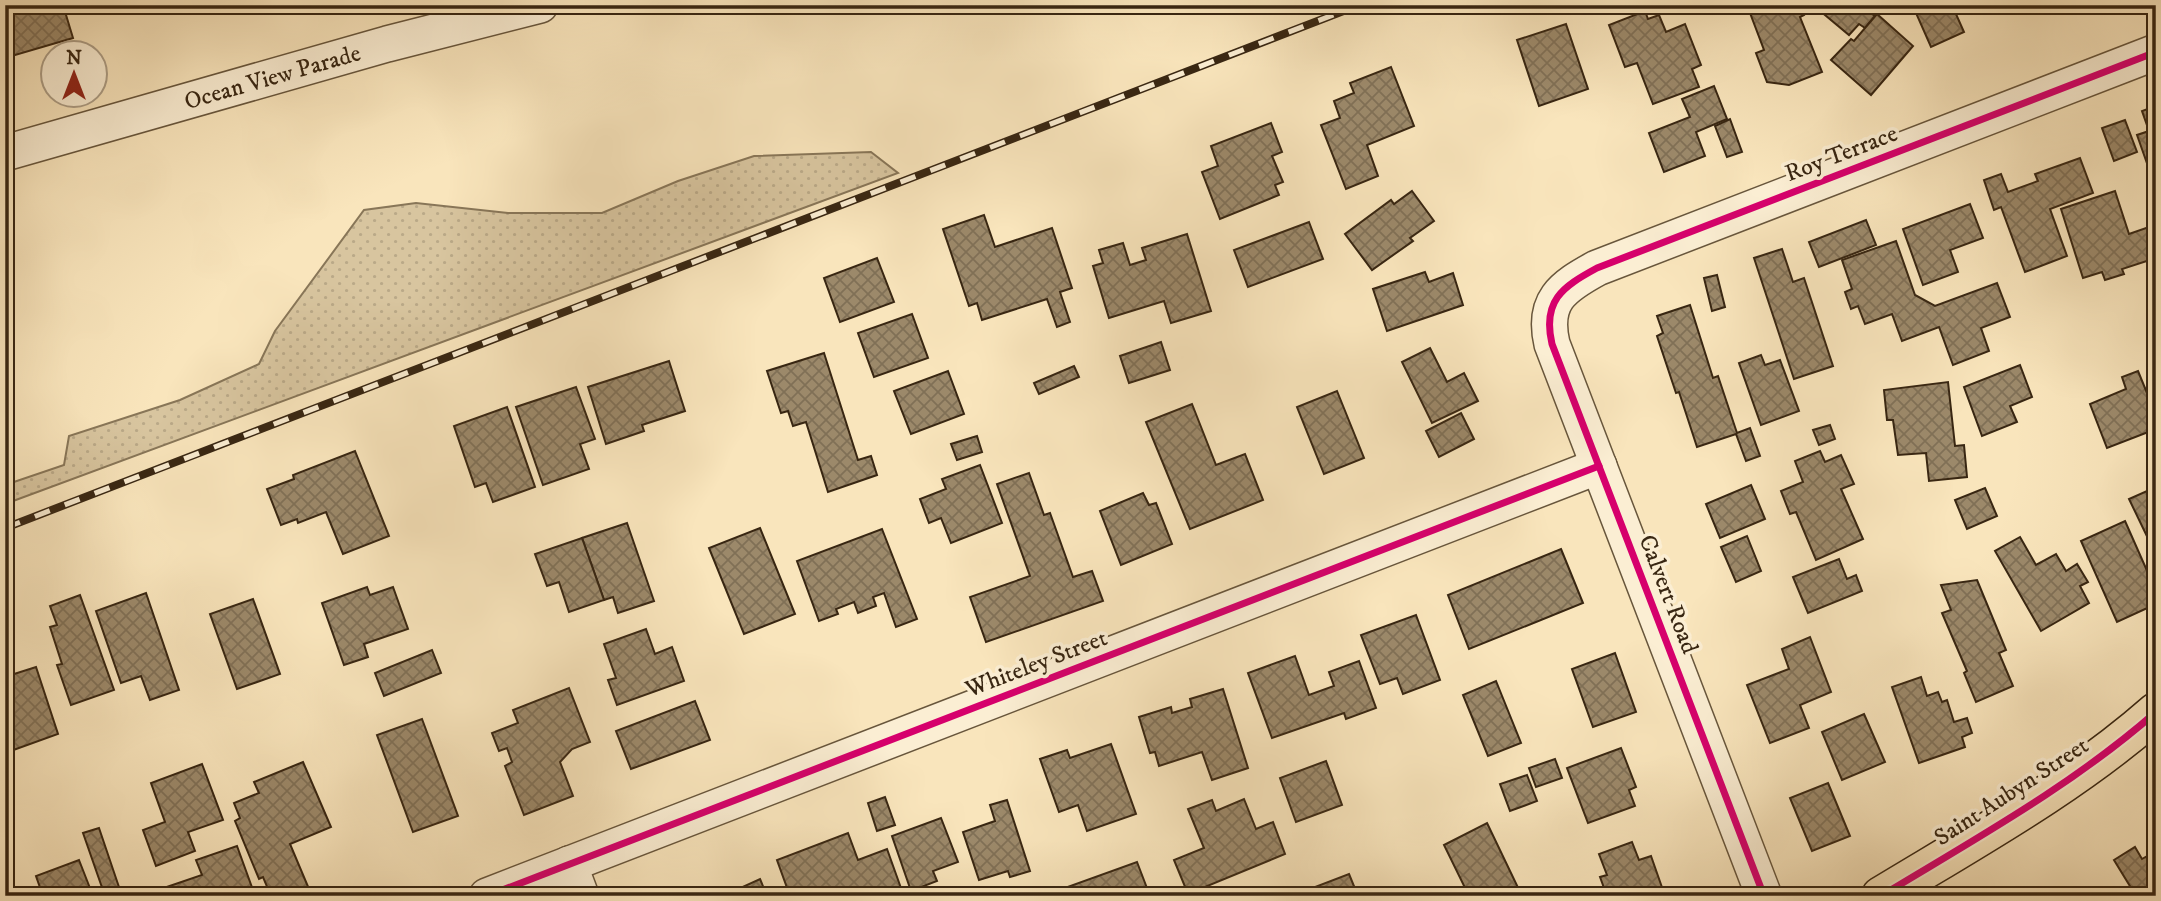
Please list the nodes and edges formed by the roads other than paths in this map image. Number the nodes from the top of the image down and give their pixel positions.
1 (540, 5) edge
2 (2156, 52) edge
3 (5, 153) edge
4 (1552, 306) joint
5 (1599, 466) junction
6 (2156, 712) edge
7 (575, 880) edge
8 (487, 896) edge
9 (1764, 896) edge
10 (1881, 896) edge

1 - 3 street, Ocean View Parade
2 - 4 street, Roy Terrace
4 - 5 street, Calvert Road
5 - 7 street, Whiteley Street
5 - 9 street, Calvert Road
6 - 10 highway, Saint Aubyn Street
7 - 8 street, Whiteley Street

